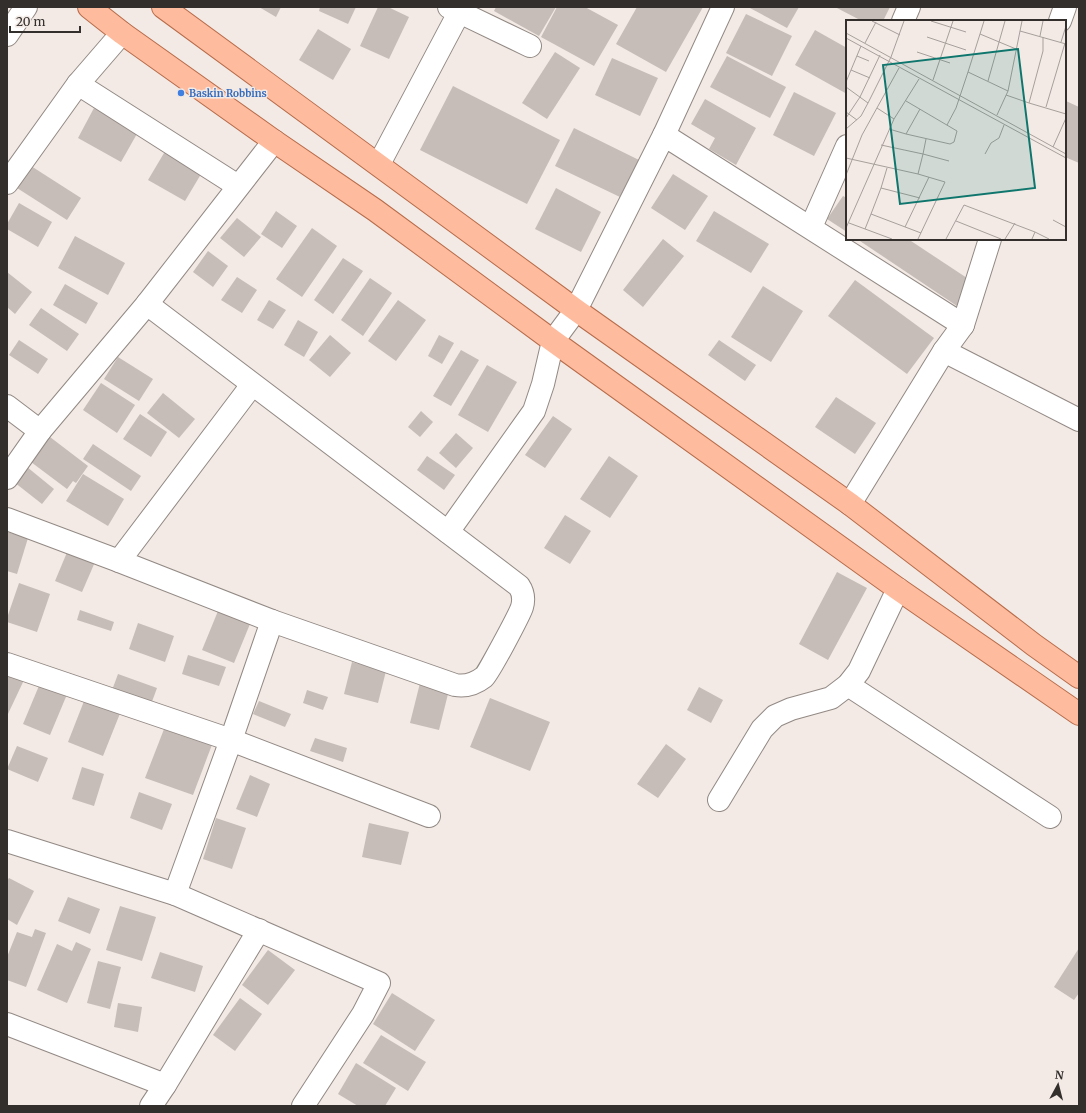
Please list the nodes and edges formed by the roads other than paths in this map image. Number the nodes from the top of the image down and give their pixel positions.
1 (26, 7) edge
2 (89, 7) edge
3 (163, 7) edge
4 (723, 7) edge
5 (909, 7) edge
6 (1065, 7) edge
7 (457, 9) edge
8 (903, 20) edge
9 (1060, 20) edge
10 (122, 33) junction
11 (7, 35) edge
12 (530, 46) dead end
13 (78, 84) junction
14 (664, 134) junction
15 (274, 141) junction
16 (846, 148) edge
17 (378, 164) junction
18 (7, 182) edge
19 (238, 186) junction
20 (811, 227) junction
21 (990, 240) edge
22 (147, 304) junction
23 (576, 310) junction
24 (963, 325) junction
25 (552, 341) junction
26 (944, 351) junction
27 (252, 385) junction
28 (7, 406) edge
29 (1079, 420) edge
30 (40, 431) junction
31 (7, 478) edge
32 (850, 504) junction
33 (7, 519) edge
34 (448, 532) junction
35 (119, 561) junction
36 (898, 589) junction
37 (272, 621) junction
38 (7, 664) edge
39 (1079, 678) edge
40 (848, 685) junction
41 (1079, 714) edge
42 (231, 740) junction
43 (719, 800) dead end
44 (429, 816) dead end
45 (1050, 817) dead end
46 (7, 842) edge
47 (175, 894) junction
48 (259, 930) junction
49 (7, 1024) edge
50 (166, 1084) junction
51 (151, 1106) edge
52 (303, 1106) edge

1 - 11 street
2 - 10 main road
3 - 17 main road
4 - 14 street
5 - 8 street
6 - 9 street
7 - 12 street
7 - 17 street
10 - 13 street
10 - 15 main road
13 - 18 street
13 - 19 street
14 - 20 street
14 - 23 street
15 - 19 street
15 - 25 main road
16 - 20 street
17 - 23 main road
19 - 22 street
20 - 24 street
21 - 24 street
22 - 27 street
22 - 30 street
23 - 25 street
23 - 32 main road
24 - 26 street
25 - 34 street
25 - 36 main road
26 - 29 street
26 - 32 street
27 - 34 street
27 - 35 street
28 - 30 street
30 - 31 street
32 - 39 main road
33 - 35 street
34 - 37 street
35 - 37 street
36 - 40 street
36 - 41 main road
37 - 42 street
38 - 42 street
40 - 43 street
40 - 45 street
42 - 44 street
42 - 47 street
46 - 47 street
47 - 48 street
48 - 50 street
48 - 52 street
49 - 50 street
50 - 51 street

